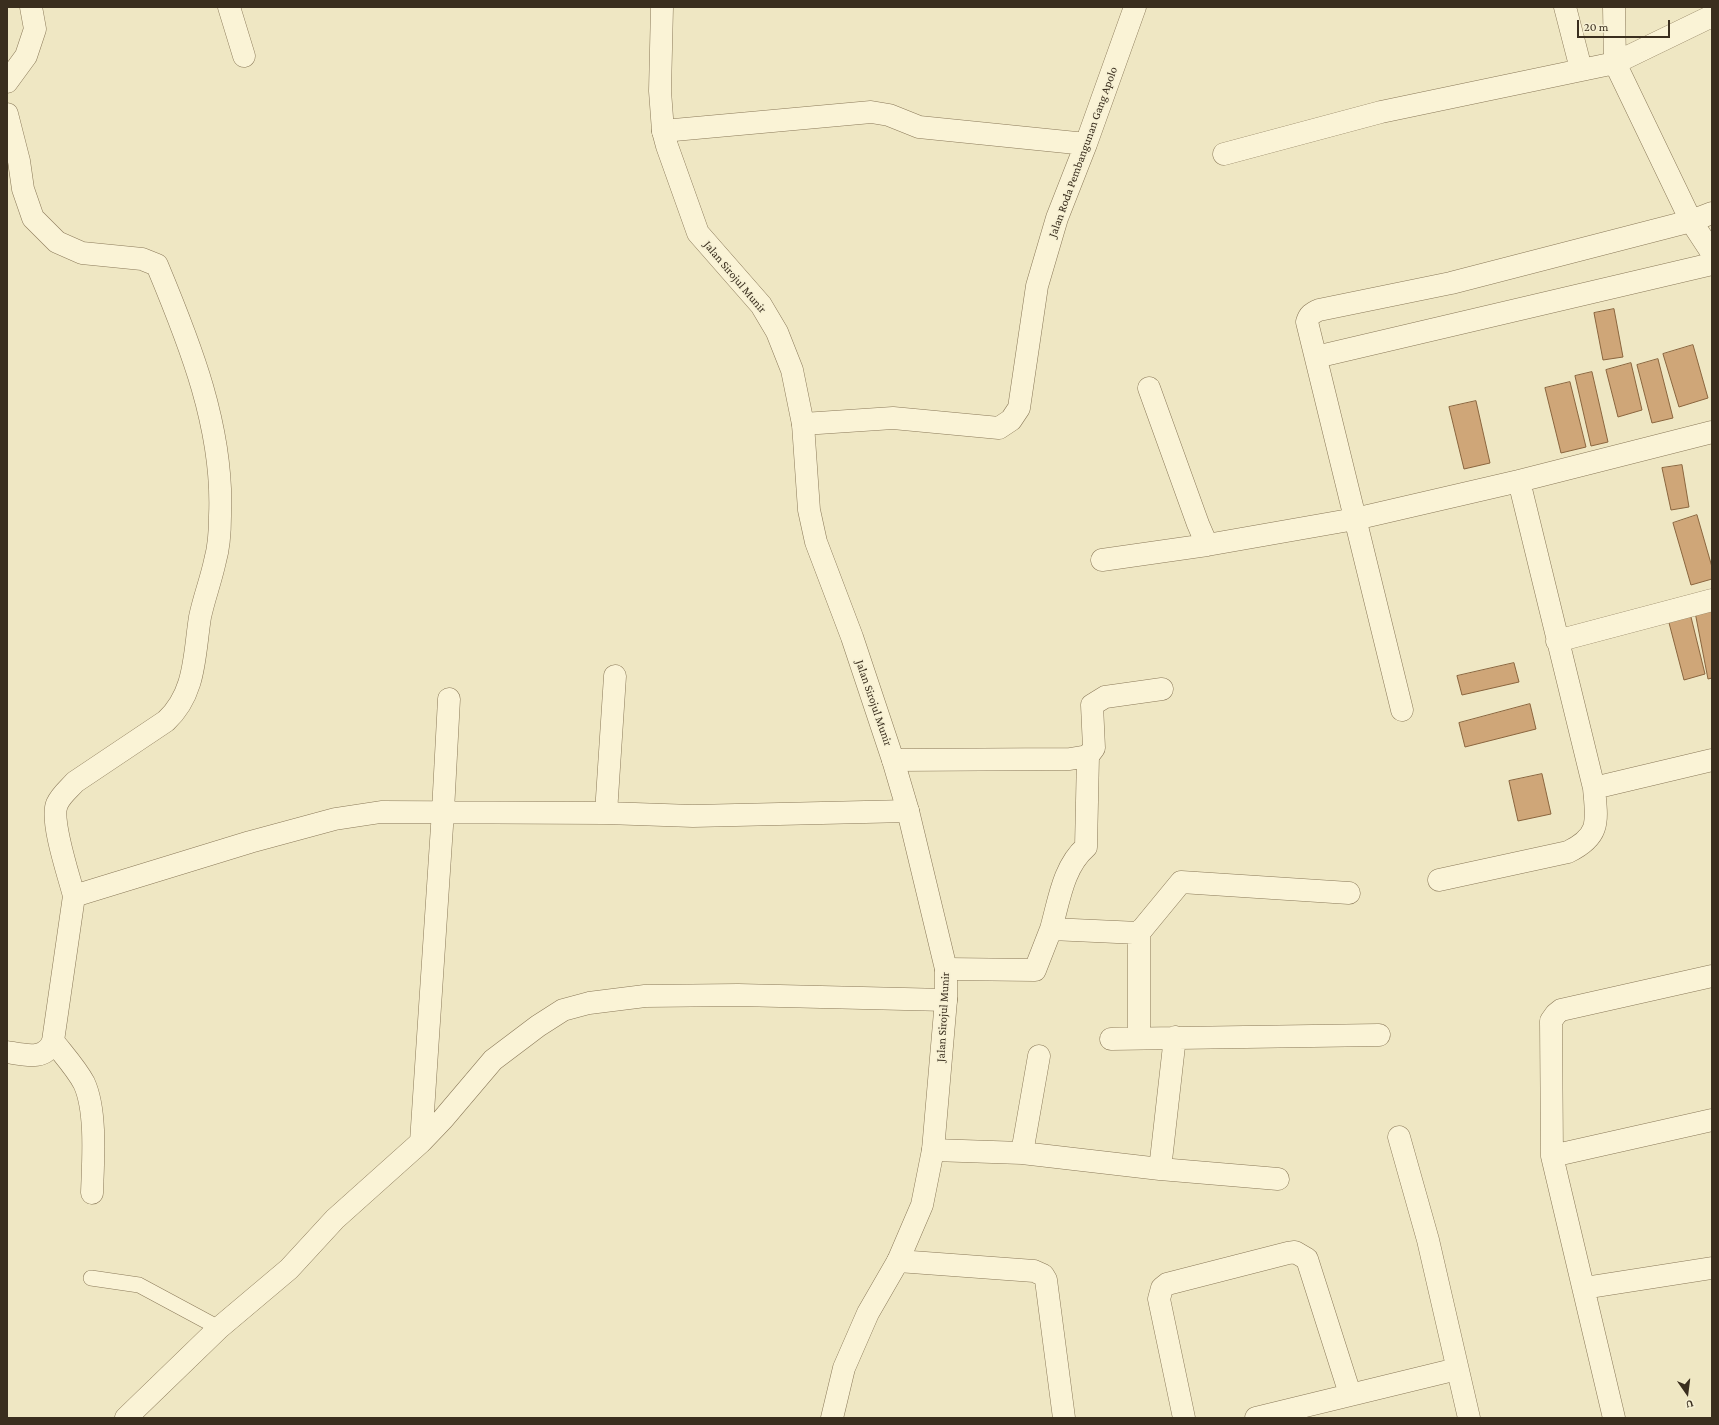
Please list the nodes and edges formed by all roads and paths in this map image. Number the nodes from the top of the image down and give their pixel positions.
1 (32, 7) edge
2 (229, 7) edge
3 (662, 7) edge
4 (1133, 7) edge
5 (1565, 7) edge
6 (1614, 7) edge
7 (1712, 16) edge
8 (244, 56) dead end
9 (1615, 63) junction
10 (1581, 69) junction
11 (7, 82) edge
12 (7, 114) edge
13 (663, 131) junction
14 (1086, 144) junction
15 (1224, 154) dead end
16 (1712, 213) edge
17 (1691, 221) junction
18 (1712, 253) edge
19 (1712, 264) edge
20 (1316, 357) junction
21 (1149, 388) dead end
22 (803, 424) junction
23 (1712, 432) edge
24 (1519, 481) junction
25 (1355, 518) junction
26 (1207, 545) junction
27 (1102, 560) dead end
28 (1712, 600) edge
29 (1557, 641) junction
30 (615, 676) dead end
31 (1162, 689) dead end
32 (449, 699) dead end
33 (1402, 710) dead end
34 (1088, 756) junction
35 (893, 760) junction
36 (1712, 760) edge
37 (1594, 788) junction
38 (443, 811) junction
39 (908, 811) junction
40 (606, 813) junction
41 (1439, 880) dead end
42 (1349, 893) dead end
43 (74, 896) junction
44 (1051, 929) junction
45 (1139, 933) junction
46 (946, 969) junction
47 (1712, 976) edge
48 (946, 1000) junction
49 (1379, 1035) dead end
50 (1139, 1037) junction
51 (1175, 1037) junction
52 (1111, 1039) dead end
53 (53, 1041) junction
54 (7, 1052) edge
55 (1039, 1056) dead end
56 (1712, 1120) edge
57 (1399, 1137) dead end
58 (421, 1142) junction
59 (933, 1150) junction
60 (1022, 1153) junction
61 (1552, 1156) junction
62 (1160, 1169) junction
63 (1278, 1179) dead end
64 (92, 1193) dead end
65 (898, 1261) junction
66 (1712, 1268) edge
67 (91, 1278) dead end
68 (1584, 1288) junction
69 (219, 1328) junction
70 (1457, 1369) junction
71 (1350, 1394) junction
72 (126, 1418) edge
73 (832, 1418) edge
74 (1064, 1418) edge
75 (1184, 1418) edge
76 (1256, 1418) edge
77 (1469, 1418) edge
78 (1614, 1418) edge

1 - 11 street
2 - 8 street
3 - 13 street, Jalan Sirojul Munir
4 - 14 street, Jalan Roda Pembangunan Gang Apolo
5 - 10 street
6 - 9 street
7 - 9 street
9 - 10 street
9 - 17 street
10 - 15 street
12 - 43 street
13 - 14 street
13 - 22 street, Jalan Sirojul Munir
14 - 22 street, Jalan Roda Pembangunan Gang Apolo
16 - 17 street
17 - 18 street
17 - 20 street
19 - 20 street
20 - 25 street
21 - 26 street
22 - 35 street, Jalan Sirojul Munir
23 - 24 street
24 - 25 street
24 - 29 street
25 - 26 street
25 - 33 street
26 - 27 street
28 - 29 street
29 - 37 street
30 - 40 street
31 - 34 street
32 - 38 street
34 - 35 street
34 - 44 street
35 - 39 street, Jalan Sirojul Munir
36 - 37 street
37 - 41 street
38 - 40 street
38 - 43 street
38 - 58 street
39 - 40 street
39 - 46 street, Jalan Sirojul Munir
42 - 45 street
43 - 53 street
44 - 45 street
44 - 46 street
45 - 50 street
46 - 48 street, Jalan Sirojul Munir
47 - 61 street
48 - 58 street
48 - 59 street, Jalan Sirojul Munir
49 - 51 street
50 - 51 street
50 - 52 street
51 - 62 street
53 - 54 street
53 - 64 street
55 - 60 street
56 - 61 street
57 - 70 street
58 - 69 street
59 - 60 street
59 - 65 street, Jalan Sirojul Munir
60 - 62 street
61 - 68 street
62 - 63 street
65 - 73 street, Jalan Sirojul Munir
65 - 74 street
66 - 68 street
67 - 69 lane
68 - 78 street
69 - 72 street
70 - 71 street
70 - 77 street
71 - 75 street
71 - 76 street

